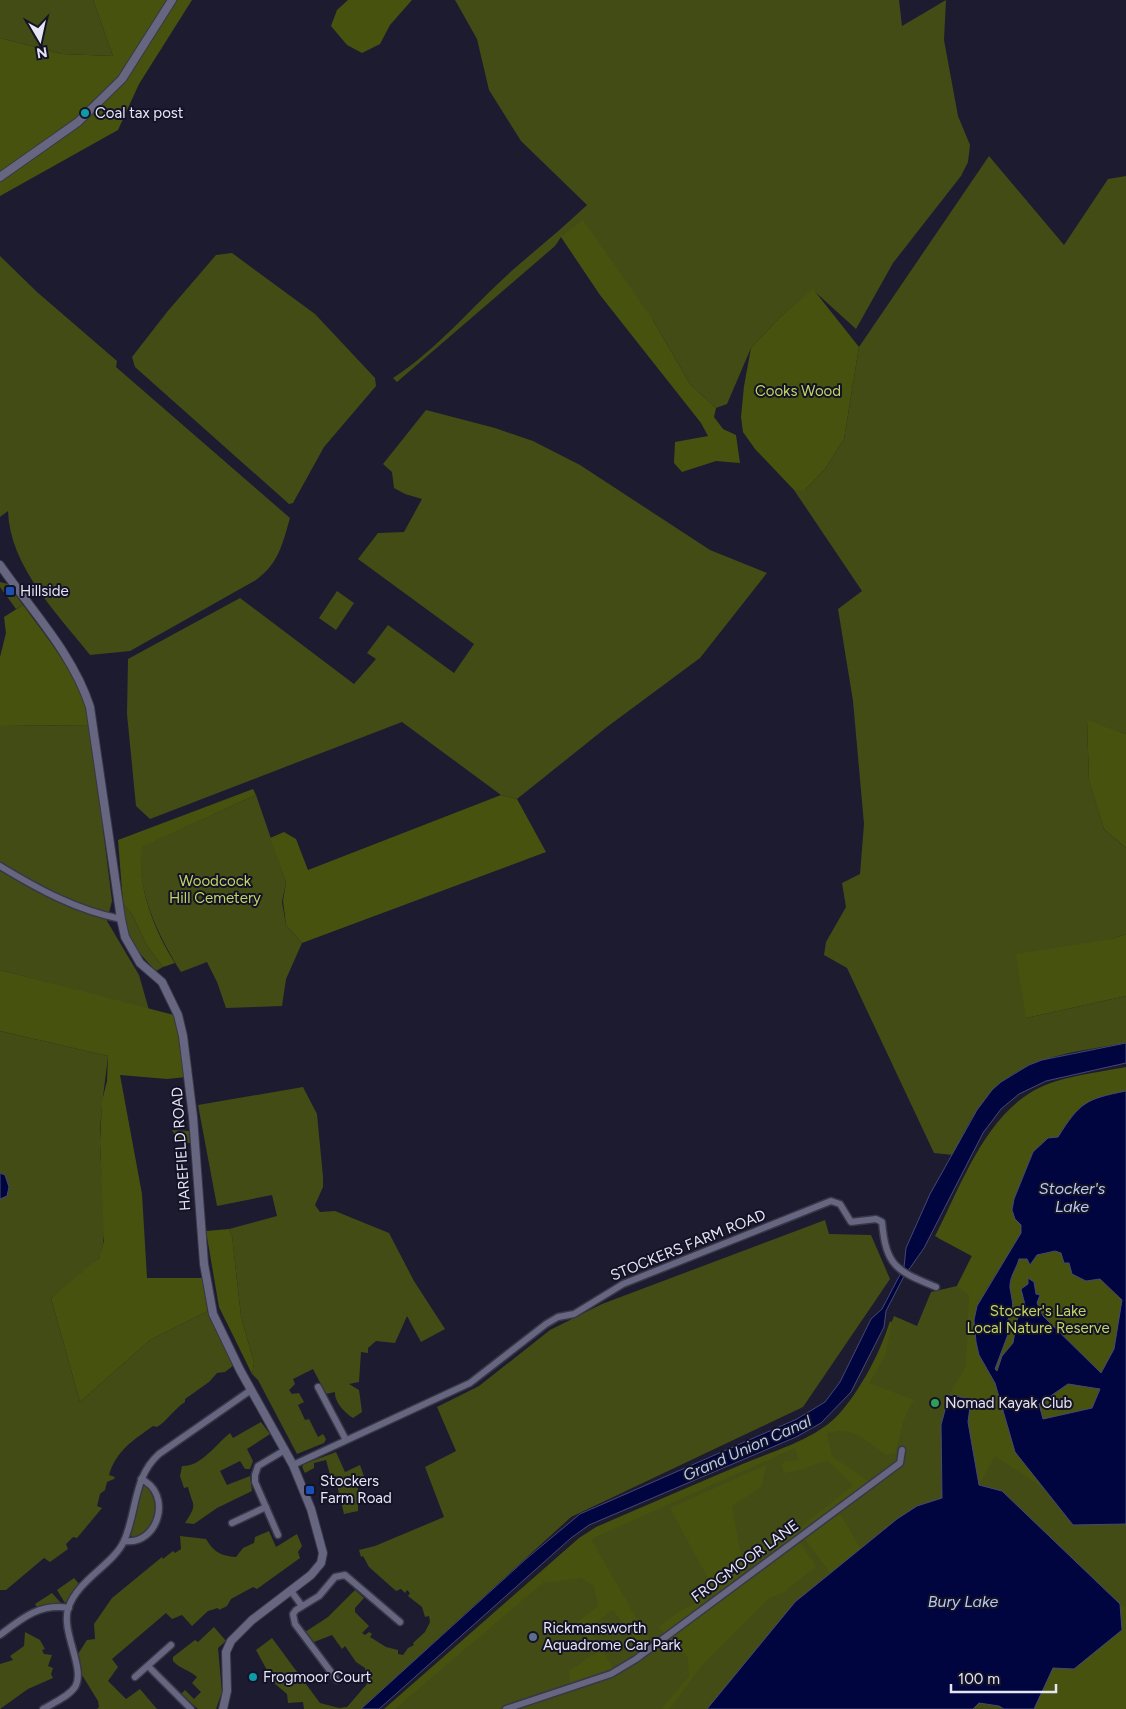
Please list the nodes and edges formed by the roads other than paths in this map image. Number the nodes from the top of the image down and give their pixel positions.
1 (172, 0) edge
2 (0, 177) edge
3 (0, 566) edge
4 (0, 866) edge
5 (120, 919) junction
6 (936, 1287) dead end
7 (318, 1387) dead end
8 (251, 1390) junction
9 (346, 1440) junction
10 (285, 1450) junction
11 (902, 1450) dead end
12 (293, 1465) junction
13 (141, 1479) junction
14 (266, 1507) junction
15 (232, 1523) dead end
16 (278, 1535) dead end
17 (124, 1541) junction
18 (291, 1591) junction
19 (302, 1606) junction
20 (69, 1608) junction
21 (400, 1622) dead end
22 (0, 1635) edge
23 (171, 1645) dead end
24 (148, 1666) junction
25 (135, 1677) dead end
26 (337, 1680) dead end
27 (44, 1709) edge
28 (191, 1709) edge
29 (223, 1709) edge
30 (506, 1709) edge

1 - 2 street
3 - 5 street, HAREFIELD ROAD
4 - 5 street
5 - 8 street, HAREFIELD ROAD
6 - 9 street, STOCKERS FARM ROAD
7 - 9 street
8 - 10 street, HAREFIELD ROAD
8 - 13 street
9 - 12 street, STOCKERS FARM ROAD
10 - 12 street, HAREFIELD ROAD
10 - 14 street
11 - 30 street, FROGMOOR LANE
12 - 18 street, HAREFIELD ROAD
13 - 17 street
13 - 17 street
14 - 15 street
14 - 16 street
17 - 20 street
18 - 19 street
18 - 29 street, HAREFIELD ROAD
19 - 21 street
19 - 26 street
20 - 22 street
20 - 27 street
23 - 24 street
24 - 25 street
24 - 28 street

